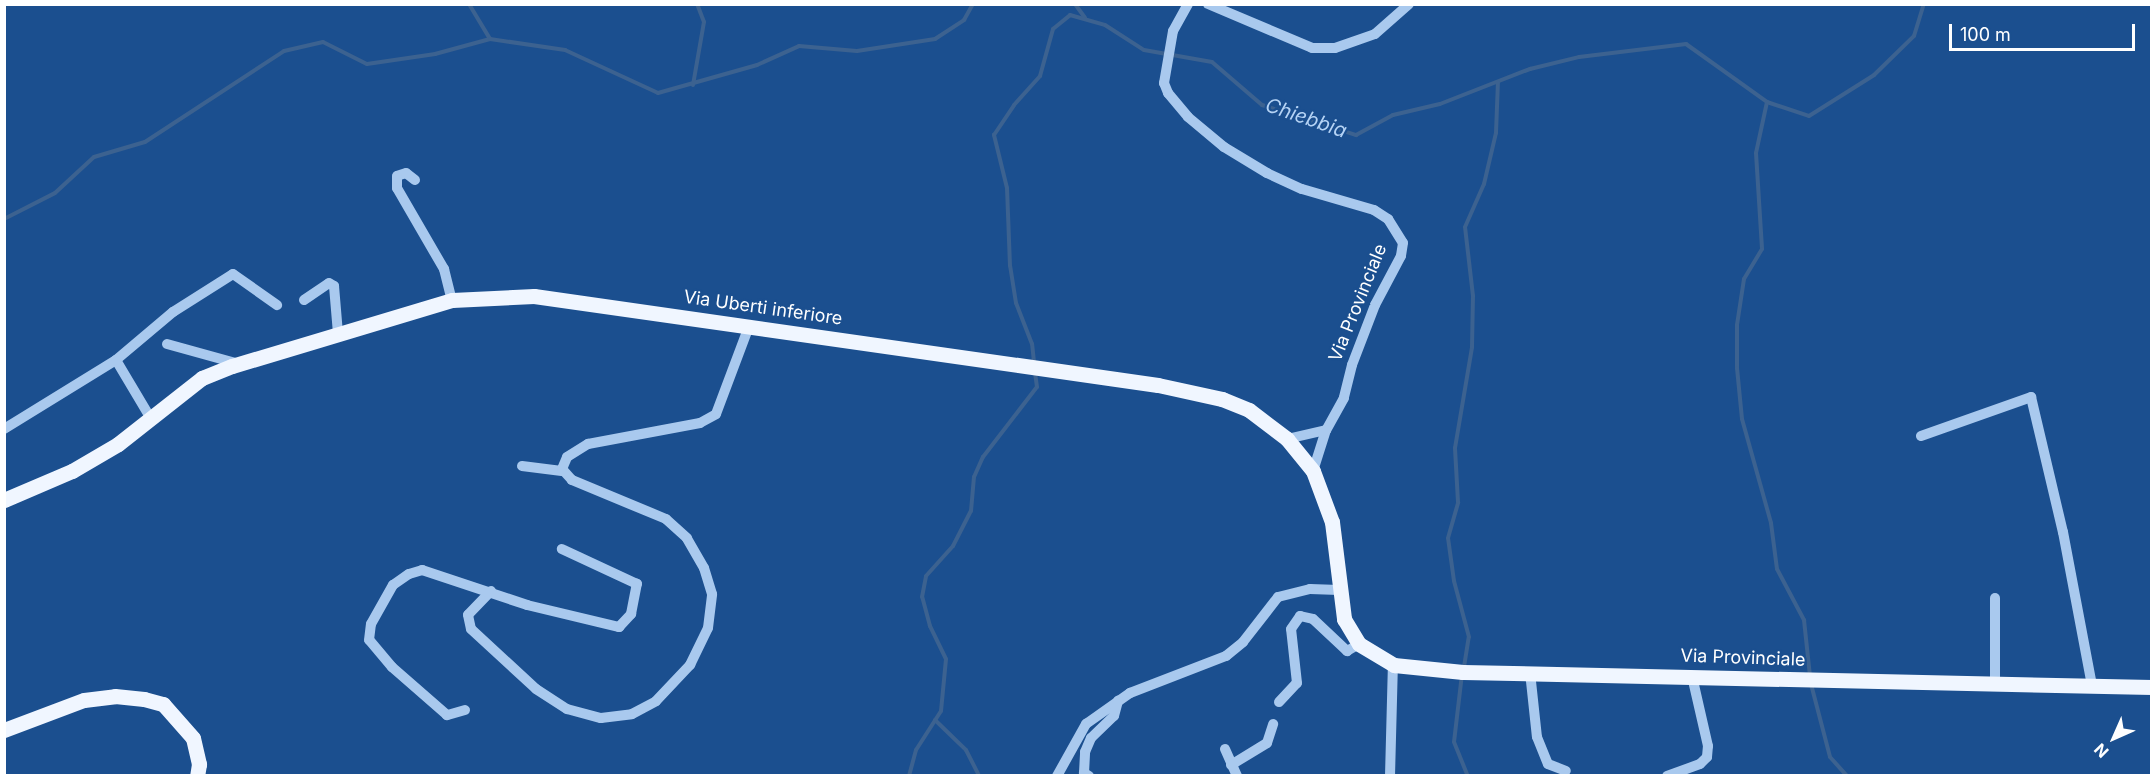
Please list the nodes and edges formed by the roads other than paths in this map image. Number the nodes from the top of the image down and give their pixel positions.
1 (1188, 4) edge
2 (1208, 4) edge
3 (1409, 4) edge
4 (415, 180) dead end
5 (304, 300) dead end
6 (452, 300) junction
7 (277, 305) dead end
8 (749, 326) junction
9 (338, 334) junction
10 (167, 344) dead end
11 (116, 360) junction
12 (239, 364) junction
13 (150, 417) junction
14 (4, 429) edge
15 (1326, 430) junction
16 (1921, 436) dead end
17 (1287, 439) junction
18 (522, 466) dead end
19 (561, 471) junction
20 (1313, 471) junction
21 (4, 500) edge
22 (562, 549) dead end
23 (1339, 590) junction
24 (491, 591) junction
25 (1995, 598) dead end
26 (1359, 644) junction
27 (1393, 664) junction
28 (1530, 672) junction
29 (1692, 676) junction
30 (1995, 684) junction
31 (2092, 686) junction
32 (2151, 687) edge
33 (1118, 701) junction
34 (1279, 702) dead end
35 (465, 710) dead end
36 (1273, 724) dead end
37 (4, 730) edge
38 (1225, 749) dead end
39 (1231, 765) junction
40 (1566, 771) dead end
41 (1388, 774) edge
42 (197, 776) edge
43 (1057, 776) edge
44 (1089, 776) edge
45 (1237, 776) edge
46 (1667, 776) edge

1 - 15 street, Via Provinciale
2 - 3 street
4 - 6 street
5 - 9 street
6 - 8 main road, Via Uberti inferiore
6 - 9 main road, Via Uberti inferiore
7 - 11 street
8 - 17 main road, Via Uberti inferiore
8 - 19 street
9 - 12 main road, Via Uberti inferiore
10 - 12 street
11 - 13 street
11 - 14 street
12 - 13 main road, Via Uberti inferiore
13 - 21 main road, Via Uberti inferiore
15 - 17 street
15 - 20 street, Via Provinciale
16 - 31 street
17 - 20 main road, Via Uberti inferiore
18 - 19 street
19 - 24 street
20 - 23 main road, Via Uberti inferiore
22 - 24 street
23 - 26 main road, Via Uberti inferiore
23 - 33 street
24 - 35 street
25 - 30 street
26 - 27 main road, Via Uberti inferiore
26 - 34 street
27 - 28 main road, Via Provinciale
27 - 41 street
28 - 29 main road, Via Provinciale
28 - 40 street
29 - 30 main road, Via Provinciale
29 - 46 street
30 - 31 main road, Via Provinciale
31 - 32 main road, Via Provinciale
33 - 43 street
33 - 44 street
36 - 39 street
37 - 42 main road
38 - 39 street
39 - 45 street

